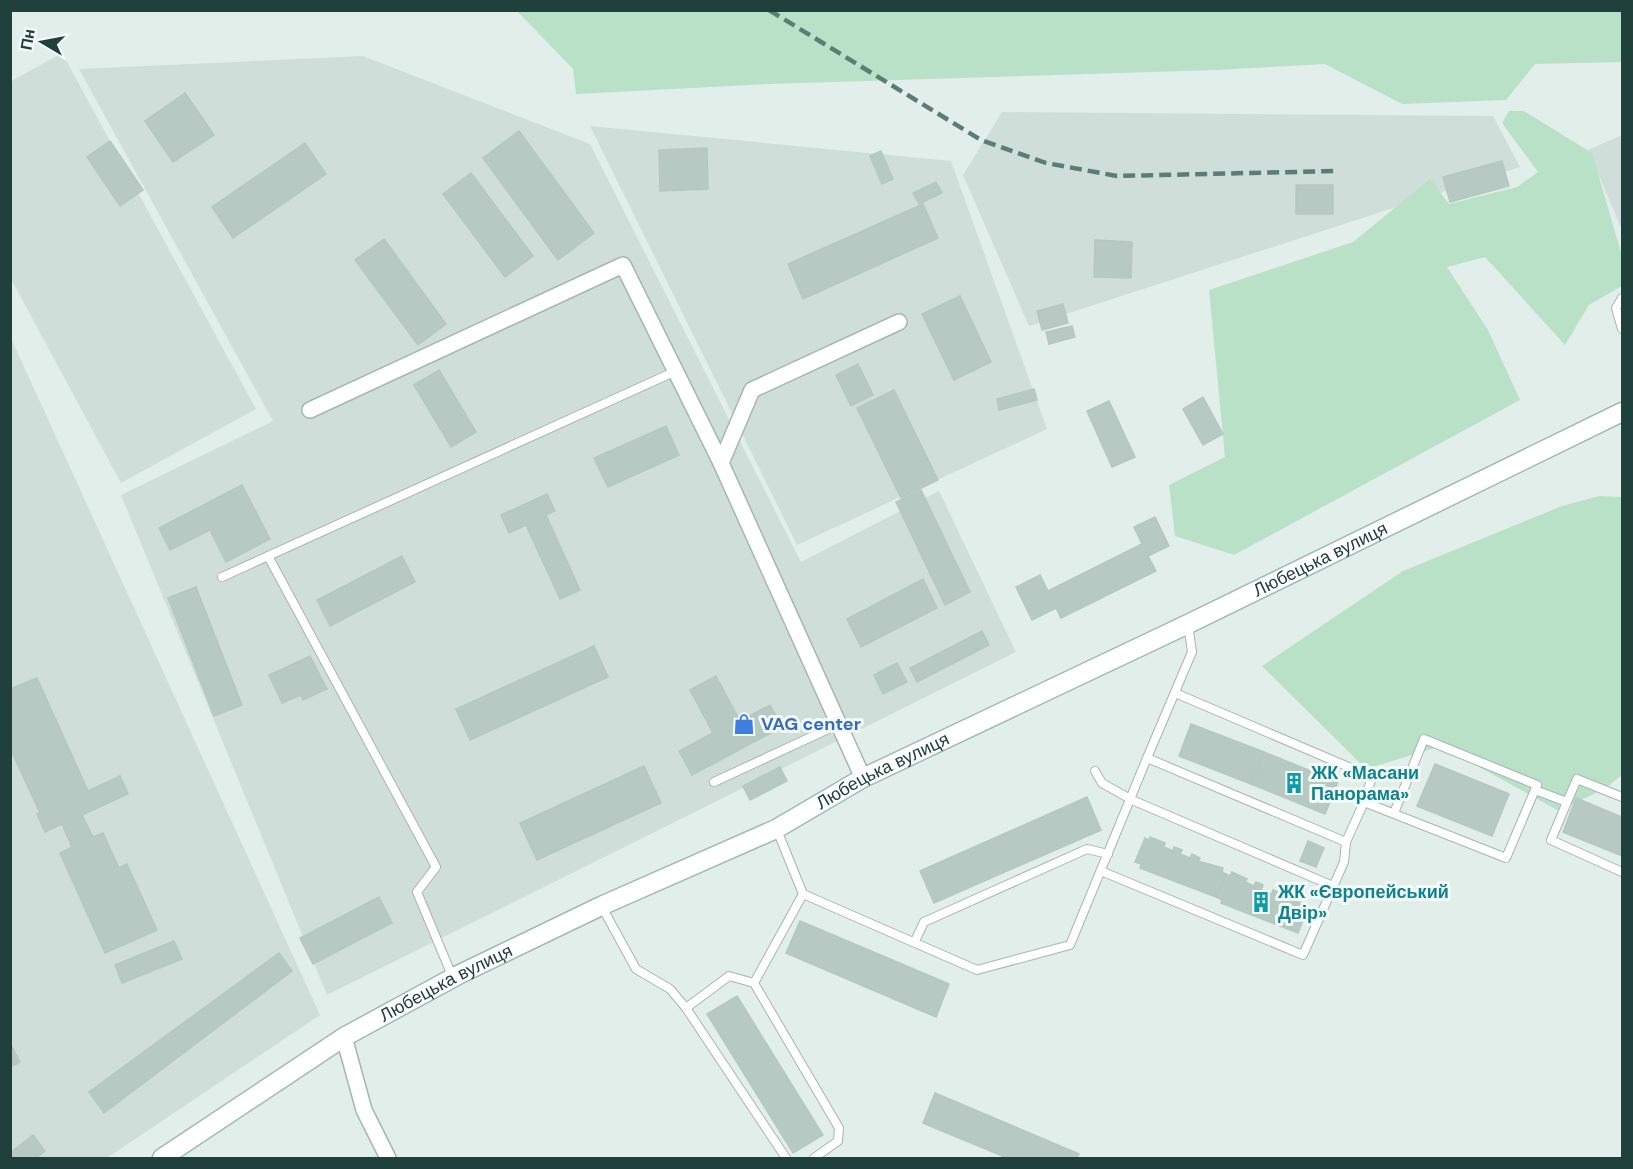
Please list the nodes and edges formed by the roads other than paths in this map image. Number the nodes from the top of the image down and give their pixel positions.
1 (1623, 298) edge
2 (899, 322) dead end
3 (1623, 328) edge
4 (676, 371) junction
5 (310, 410) dead end
6 (1623, 412) edge
7 (721, 463) junction
8 (268, 556) junction
9 (222, 577) dead end
10 (1188, 624) junction
11 (1175, 693) junction
12 (839, 724) junction
13 (1147, 758) junction
14 (1095, 771) dead end
15 (863, 778) junction
16 (714, 782) dead end
17 (1535, 790) junction
18 (1623, 797) edge
19 (1132, 800) junction
20 (1364, 802) junction
21 (1567, 802) junction
22 (1394, 813) junction
23 (776, 829) junction
24 (1346, 842) junction
25 (1108, 854) junction
26 (1101, 871) junction
27 (1623, 872) edge
28 (1333, 886) junction
29 (803, 894) junction
30 (601, 906) junction
31 (915, 941) junction
32 (453, 978) junction
33 (754, 983) junction
34 (686, 1008) junction
35 (344, 1037) junction
36 (162, 1158) edge
37 (388, 1158) edge
38 (786, 1158) edge
39 (814, 1158) edge

1 - 3 lane
2 - 7 street
4 - 5 street
4 - 7 street
4 - 8 lane
6 - 10 main road, Любецька вулиця
7 - 12 street
8 - 9 lane
8 - 32 lane
10 - 11 lane
10 - 15 main road, Любецька вулиця
11 - 13 lane
11 - 20 lane
12 - 15 street
12 - 16 lane
13 - 19 lane
13 - 24 lane
14 - 19 lane
15 - 23 main road, Любецька вулиця
17 - 21 lane
17 - 22 lane
17 - 22 lane
18 - 21 lane
19 - 25 lane
19 - 28 lane
20 - 22 lane
20 - 24 lane
21 - 27 lane
23 - 29 lane
23 - 30 main road, Любецька вулиця
24 - 28 lane
25 - 26 lane
25 - 31 lane
26 - 28 lane
26 - 31 lane
29 - 31 lane
29 - 33 lane
30 - 32 main road, Любецька вулиця
30 - 34 lane
32 - 35 main road, Любецька вулиця
33 - 34 lane
33 - 39 lane
34 - 38 lane
35 - 36 main road, Любецька вулиця
35 - 37 street

